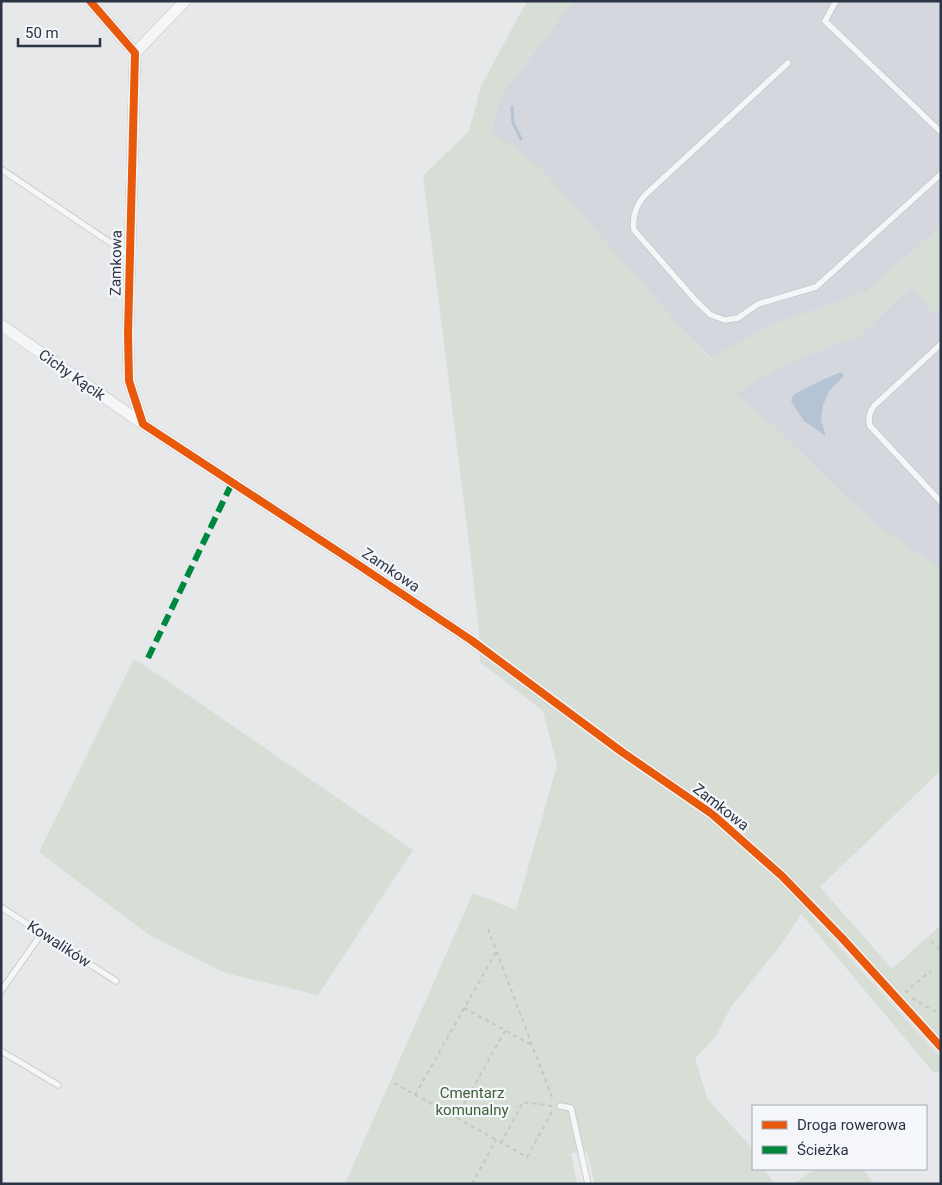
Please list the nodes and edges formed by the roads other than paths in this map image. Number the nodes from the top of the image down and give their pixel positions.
1 (90, 1) edge
2 (185, 1) edge
3 (836, 1) edge
4 (135, 52) junction
5 (788, 64) dead end
6 (941, 132) edge
7 (1, 169) edge
8 (941, 174) edge
9 (130, 256) junction
10 (1, 325) edge
11 (941, 344) edge
12 (143, 424) junction
13 (941, 502) edge
14 (1, 907) edge
15 (42, 933) junction
16 (116, 981) dead end
17 (1, 991) edge
18 (941, 1047) edge
19 (1, 1051) edge
20 (58, 1085) dead end
21 (558, 1106) road end
22 (588, 1184) edge

1 - 4 street
2 - 4 street
3 - 6 lane
4 - 9 street, Zamkowa
5 - 8 lane
7 - 9 lane, Zamkowa
9 - 12 street, Zamkowa
10 - 12 street, Cichy Kącik
11 - 13 lane
12 - 18 street, Zamkowa
14 - 15 lane, Kowalików
15 - 16 lane, Kowalików
15 - 17 lane
19 - 20 lane
21 - 22 lane

